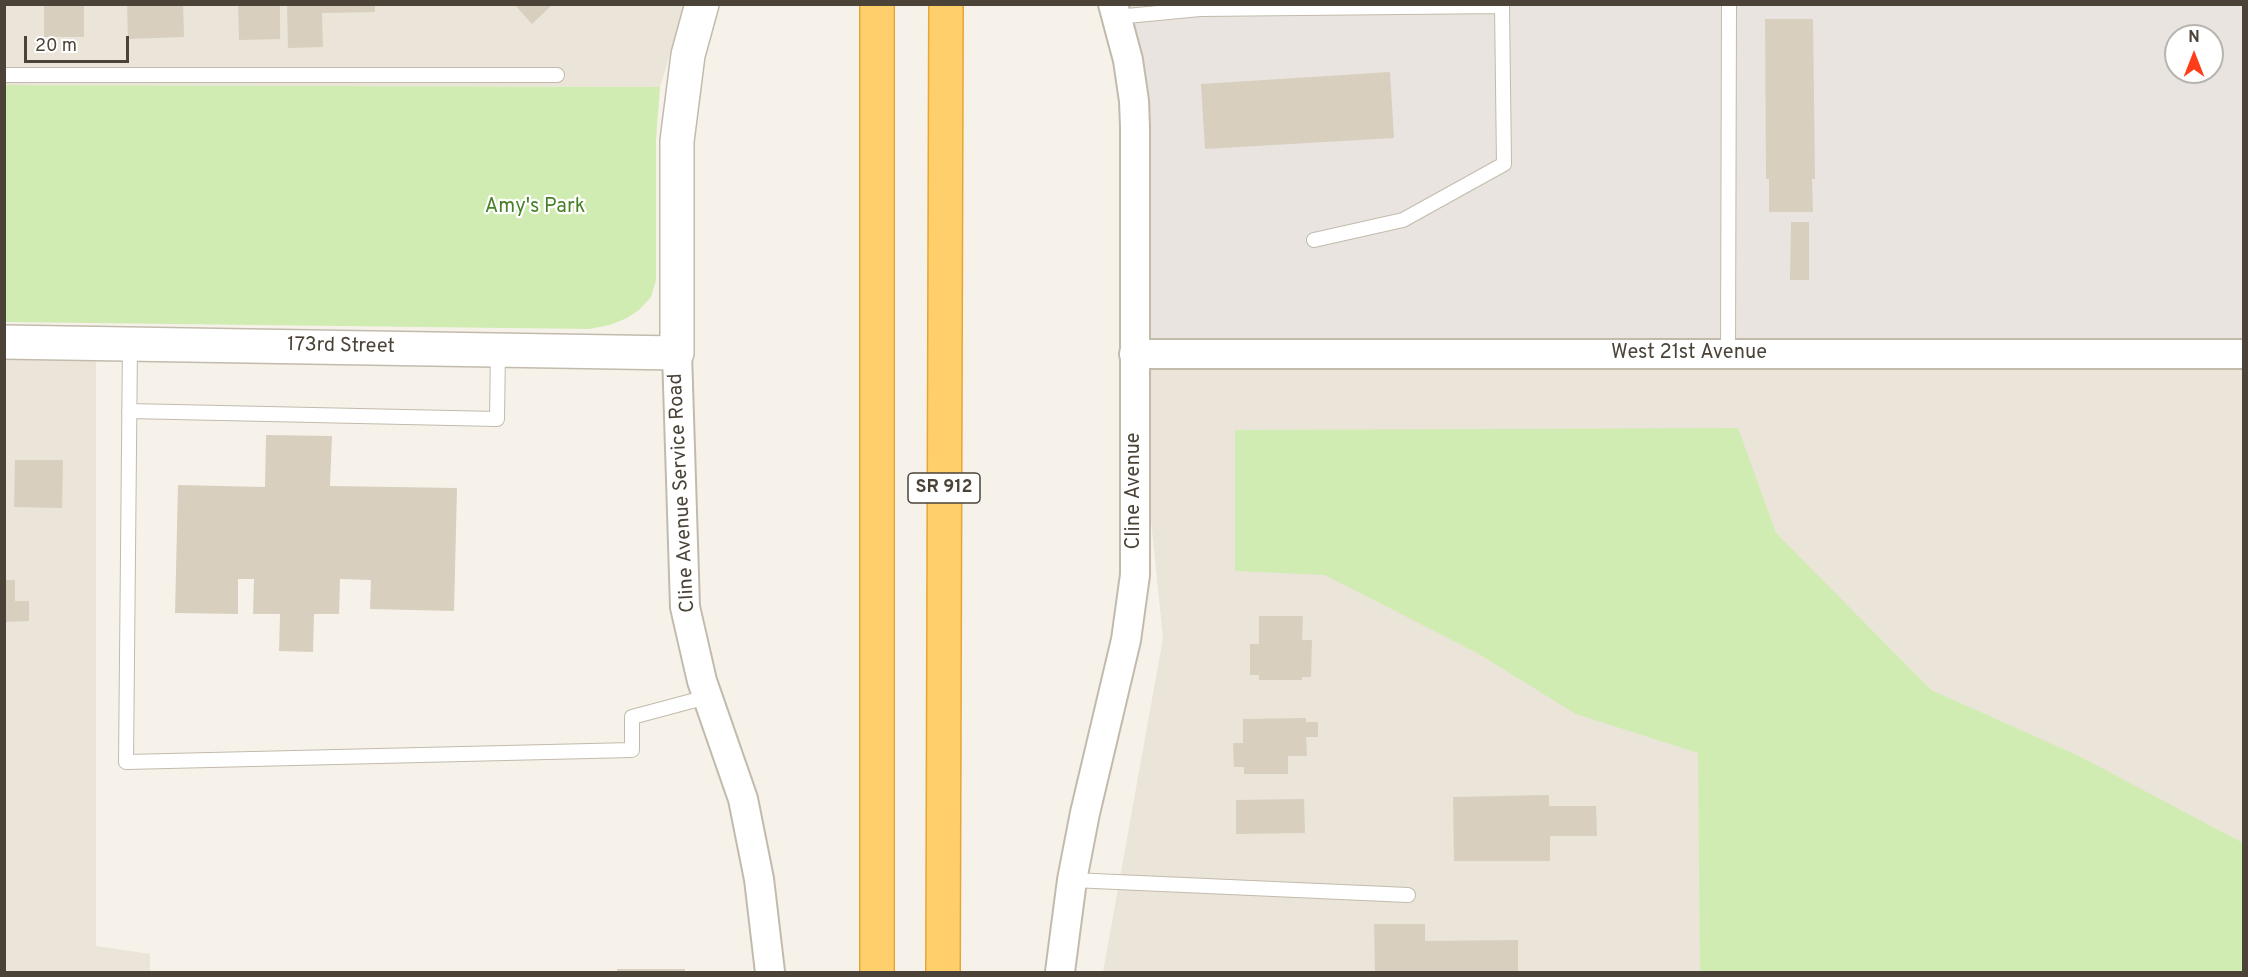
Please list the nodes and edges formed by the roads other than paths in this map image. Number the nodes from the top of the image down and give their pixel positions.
1 (702, 4) edge
2 (877, 4) edge
3 (946, 4) edge
4 (1730, 4) edge
5 (1114, 11) edge
6 (4, 75) edge
7 (557, 75) dead end
8 (1314, 240) dead end
9 (4, 342) edge
10 (130, 344) junction
11 (498, 350) junction
12 (677, 353) junction
13 (1134, 354) junction
14 (1728, 354) junction
15 (2244, 354) edge
16 (129, 411) junction
17 (707, 697) junction
18 (1072, 880) junction
19 (1408, 895) dead end
20 (770, 972) edge
21 (877, 972) edge
22 (943, 972) edge
23 (1060, 972) edge

1 - 12 street, Cline Avenue Service Road
2 - 21 highway
3 - 22 highway, SR 912
4 - 14 lane
5 - 8 lane
5 - 13 street, Cline Avenue
6 - 7 lane
9 - 10 street, 173rd Street
10 - 11 street, 173rd Street
10 - 16 lane
11 - 12 street, 173rd Street
11 - 16 lane
12 - 17 street, Cline Avenue Service Road
13 - 14 street, West 21st Avenue
13 - 18 street, Cline Avenue
14 - 15 street, West 21st Avenue
16 - 17 lane
17 - 20 street, Cline Avenue Service Road
18 - 19 lane
18 - 23 street, Cline Avenue

